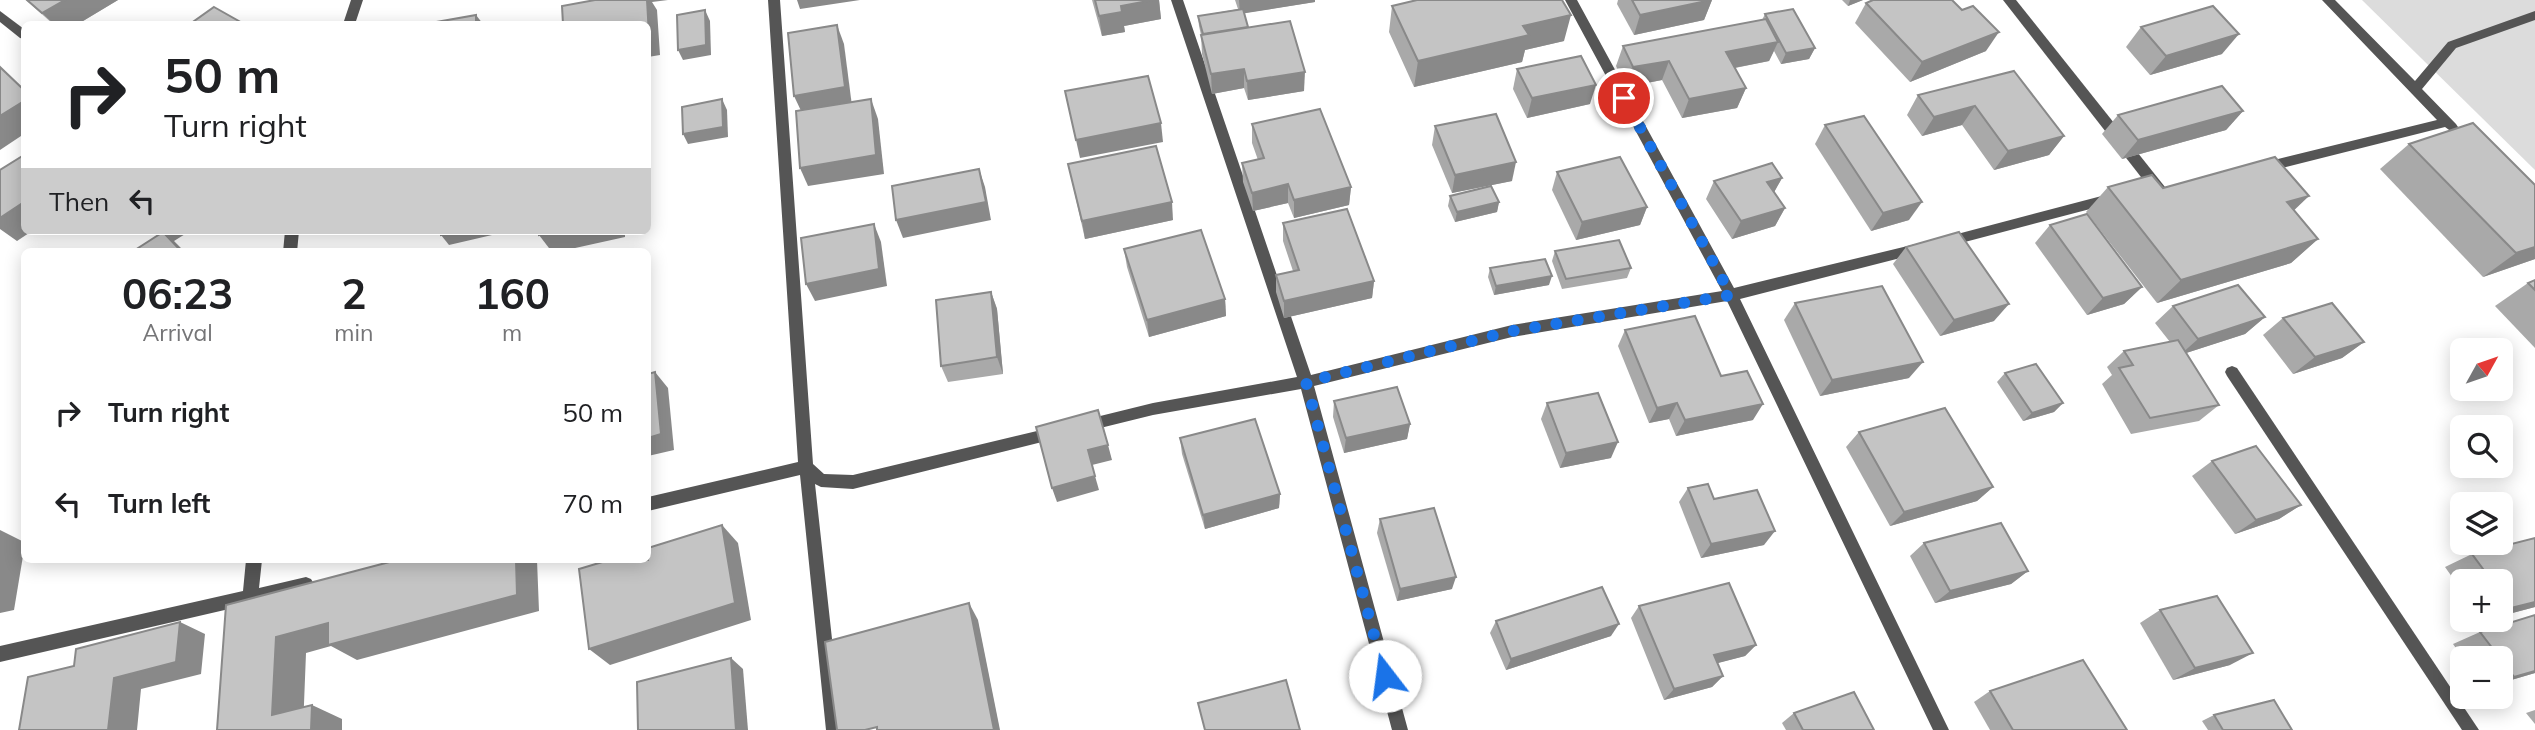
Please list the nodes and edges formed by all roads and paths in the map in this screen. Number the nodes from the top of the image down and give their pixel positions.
1 (357, 0) edge
2 (774, 0) edge
3 (1177, 0) edge
4 (1571, 0) edge
5 (2009, 0) edge
6 (2328, 0) edge
7 (0, 15) edge
8 (2535, 15) edge
9 (350, 21) edge
10 (21, 32) edge
11 (2416, 88) junction
12 (2447, 122) junction
13 (2467, 142) edge
14 (2253, 171) edge
15 (1731, 295) junction
16 (2232, 372) dead end
17 (1306, 382) junction
18 (806, 467) junction
19 (651, 503) edge
20 (254, 563) edge
21 (317, 582) edge
22 (250, 597) junction
23 (246, 624) edge
24 (0, 654) edge
25 (834, 730) edge
26 (1400, 730) edge
27 (1941, 730) edge
28 (2471, 730) edge

1 - 9 lane
2 - 18 lane
3 - 17 lane
4 - 15 lane
5 - 15 lane
6 - 11 lane
7 - 10 lane
8 - 11 lane
11 - 12 lane
12 - 13 lane
12 - 14 lane
15 - 17 lane
15 - 27 lane
16 - 28 lane
17 - 18 lane
17 - 26 lane
18 - 19 lane
18 - 25 lane
20 - 22 lane
21 - 22 lane
22 - 23 lane
22 - 24 lane

